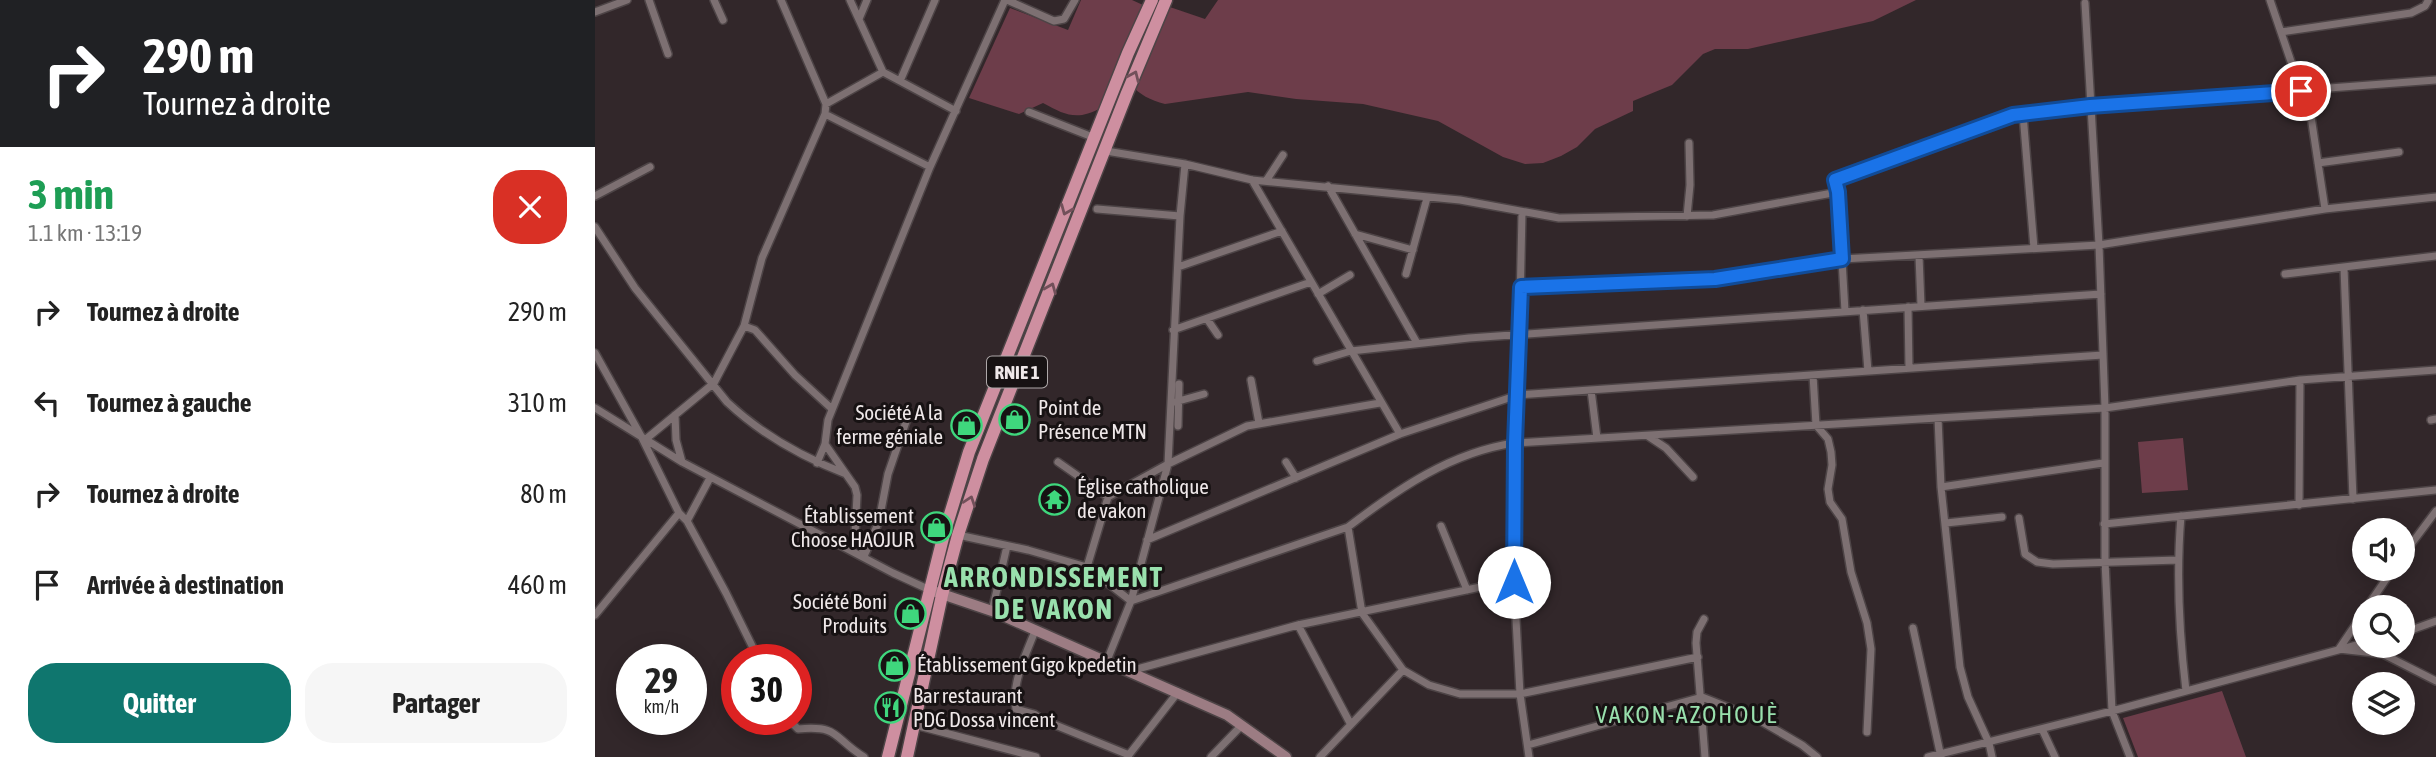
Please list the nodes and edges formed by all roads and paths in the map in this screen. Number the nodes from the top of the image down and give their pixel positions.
1 (627, 0) edge
2 (649, 0) edge
3 (714, 0) edge
4 (781, 0) edge
5 (850, 0) edge
6 (867, 0) edge
7 (935, 0) edge
8 (1006, 0) edge
9 (1075, 0) edge
10 (1152, 0) edge
11 (1167, 0) edge
12 (2270, 0) edge
13 (2428, 1) edge
14 (2085, 3) dead end
15 (595, 12) edge
16 (859, 19) junction
17 (723, 20) dead end
18 (2280, 32) junction
19 (669, 54) dead end
20 (883, 72) junction
21 (2436, 80) edge
22 (900, 81) junction
23 (2304, 91) junction
24 (826, 104) junction
25 (2090, 106) junction
26 (956, 111) junction
27 (1029, 112) dead end
28 (825, 114) junction
29 (2023, 114) junction
30 (1095, 138) junction
31 (1689, 143) dead end
32 (1106, 151) junction
33 (2399, 152) dead end
34 (1283, 155) dead end
35 (2318, 163) junction
36 (1185, 164) junction
37 (650, 167) dead end
38 (930, 167) junction
39 (1252, 180) junction
40 (1266, 181) junction
41 (1328, 186) junction
42 (1838, 192) junction
43 (595, 196) edge
44 (2436, 197) edge
45 (1427, 198) junction
46 (1097, 209) dead end
47 (2325, 209) junction
48 (1522, 213) junction
49 (1180, 216) junction
50 (1687, 216) junction
51 (595, 227) edge
52 (1282, 231) junction
53 (1355, 234) junction
54 (2099, 245) junction
55 (2034, 248) junction
56 (1413, 250) junction
57 (1919, 256) junction
58 (2436, 256) edge
59 (1842, 259) junction
60 (1178, 267) junction
61 (2344, 268) junction
62 (1406, 274) dead end
63 (2285, 274) dead end
64 (1350, 275) dead end
65 (1311, 282) junction
66 (1521, 287) junction
67 (1318, 294) junction
68 (2101, 294) junction
69 (1921, 306) junction
70 (1908, 307) junction
71 (1863, 310) junction
72 (1845, 311) junction
73 (1207, 319) junction
74 (744, 326) junction
75 (1174, 330) junction
76 (1520, 334) junction
77 (1217, 335) dead end
78 (1417, 343) junction
79 (1352, 351) junction
80 (595, 353) edge
81 (2103, 355) junction
82 (1317, 361) dead end
83 (1909, 368) junction
84 (2436, 370) edge
85 (1868, 371) junction
86 (1812, 375) junction
87 (2348, 376) junction
88 (1251, 380) dead end
89 (2300, 380) junction
90 (714, 383) junction
91 (1179, 384) dead end
92 (1591, 390) junction
93 (1204, 394) dead end
94 (1518, 395) junction
95 (1175, 402) junction
96 (1380, 403) junction
97 (595, 408) edge
98 (2105, 408) junction
99 (832, 409) junction
100 (909, 413) dead end
101 (675, 415) junction
102 (1938, 418) junction
103 (1259, 424) junction
104 (1816, 425) junction
105 (1178, 426) dead end
106 (1400, 434) junction
107 (1647, 435) junction
108 (644, 437) junction
109 (1597, 438) junction
110 (1515, 443) junction
111 (825, 444) junction
112 (682, 462) junction
113 (1058, 462) dead end
114 (1286, 462) dead end
115 (817, 463) junction
116 (2103, 463) junction
117 (1168, 464) junction
118 (846, 474) junction
119 (1693, 477) dead end
120 (710, 478) junction
121 (1296, 478) junction
122 (1941, 487) junction
123 (2436, 490) edge
124 (1108, 497) junction
125 (2353, 499) junction
126 (2299, 505) junction
127 (2436, 511) edge
128 (679, 513) junction
129 (2181, 516) junction
130 (2002, 517) dead end
131 (2019, 518) dead end
132 (687, 521) junction
133 (1946, 523) junction
134 (2104, 524) junction
135 (1441, 526) dead end
136 (1348, 527) junction
137 (958, 535) junction
138 (2415, 539) edge
139 (1147, 540) junction
140 (1007, 546) junction
141 (864, 555) junction
142 (2178, 560) junction
143 (2105, 561) junction
144 (1087, 567) junction
145 (1514, 567) junction
146 (1495, 584) junction
147 (1467, 590) junction
148 (936, 593) junction
149 (1515, 597) junction
150 (1131, 601) junction
151 (992, 611) junction
152 (1363, 613) junction
153 (595, 615) edge
154 (1703, 619) dead end
155 (2436, 621) edge
156 (1298, 625) junction
157 (1913, 628) dead end
158 (2415, 629) edge
159 (2352, 630) edge
160 (1035, 631) junction
161 (751, 644) edge
162 (2352, 646) edge
163 (2339, 649) junction
164 (1697, 657) junction
165 (1106, 663) junction
166 (1403, 670) junction
167 (1126, 672) junction
168 (2436, 681) edge
169 (2186, 691) junction
170 (1178, 692) junction
171 (1520, 694) junction
172 (1702, 697) junction
173 (2112, 711) junction
174 (1350, 723) junction
175 (1242, 724) junction
176 (915, 725) junction
177 (812, 727) edge
178 (2042, 729) junction
179 (1867, 732) dead end
180 (1989, 743) junction
181 (1528, 745) junction
182 (993, 746) junction
183 (1941, 755) edge
184 (1128, 756) edge
185 (864, 757) edge
186 (888, 757) edge
187 (907, 757) edge
188 (990, 757) edge
189 (1036, 757) edge
190 (1211, 757) edge
191 (1286, 757) edge
192 (1320, 757) edge
193 (1529, 757) edge
194 (1706, 757) edge
195 (1817, 757) edge
196 (1928, 757) edge
197 (1992, 757) edge
198 (2055, 757) edge
199 (2130, 757) edge

1 - 15 street
2 - 19 street
3 - 17 street
4 - 24 street
5 - 16 street
6 - 16 street
7 - 22 street
8 - 9 street
8 - 26 street
10 - 30 highway, RNIE 1
32 -> 11 highway, RNIE 1
12 - 18 street
13 - 18 street
14 - 25 street
16 - 20 street
18 - 23 street
20 - 22 street
20 - 24 street
21 - 23 street
22 - 26 street
23 - 25 street
23 - 35 street
24 - 28 street
25 - 29 street
25 - 54 street
26 - 38 street
27 - 30 street
28 - 38 street
28 - 74 street
29 - 42 street
29 - 55 street
30 -> 148 highway, RNIE 1
31 - 50 street
32 - 36 street
137 -> 32 highway, RNIE 1
33 - 35 street
34 - 40 street
35 - 47 street
36 - 39 street
36 - 49 street
37 - 43 street
38 - 99 street
39 - 40 street
39 - 52 street
40 - 41 street
41 - 45 street
41 - 53 street
42 - 50 street
42 - 59 street
44 - 47 street
45 - 48 street
45 - 56 street
46 - 49 street
47 - 54 street
48 - 50 street
48 - 66 street
49 - 60 street
51 - 90 street
52 - 60 street
52 - 65 street
53 - 56 street
53 - 78 street
54 - 55 street
54 - 68 street
55 - 57 street
56 - 62 street
57 - 59 street
57 - 69 street
58 - 61 street
59 - 66 street
59 - 72 street
60 - 75 street
61 - 63 street
61 - 87 street
64 - 67 street
65 - 67 street
65 - 73 street
66 - 76 street
67 - 79 street
68 - 69 street
68 - 81 street
69 - 70 street
70 - 71 street
70 - 83 street
71 - 72 street
71 - 85 street
72 - 76 street
73 - 75 street
73 - 77 street
74 - 90 street
74 - 99 street
75 - 95 street
76 - 78 street
76 - 94 street
78 - 79 street
79 - 82 street
79 - 96 street
80 - 108 street
81 - 83 street
81 - 98 street
83 - 85 street
84 - 87 street
85 - 86 street
86 - 92 street
86 - 104 street
87 - 89 street
87 - 125 street
88 - 103 street
89 - 98 street
89 - 126 street
90 - 101 street
90 - 115 street
91 - 95 street
92 - 94 street
92 - 109 street
93 - 95 street
94 - 106 street
94 - 110 street
95 - 105 street
95 - 117 street
96 - 103 street
96 - 106 street
97 - 108 street
98 - 102 street
98 - 116 street
99 - 111 street
100 - 141 street
101 - 108 street
101 - 112 street
102 - 104 street
102 - 122 street
103 - 117 street
104 - 107 street
104 - 179 street
106 - 121 street
107 - 109 street
107 - 119 street
108 - 112 street
108 - 128 street
109 - 110 street
110 - 136 street
110 - 145 street
111 - 115 street
111 - 118 street
112 - 120 street
113 - 124 street
114 - 121 street
115 - 118 street
116 - 122 street
116 - 134 street
117 - 124 street
117 - 139 street
118 - 141 street
120 - 132 street
120 - 141 street
121 - 139 street
122 - 133 street
123 - 125 street
124 - 144 street
125 - 126 street
126 - 129 street
127 - 138 street
128 - 132 street
128 - 153 street
129 - 134 street
129 - 142 street
130 - 133 street
131 - 143 street
132 - 161 street
133 - 180 street
134 - 143 street
135 - 147 street
136 - 150 street
136 - 152 street
137 - 140 street
137 - 148 highway, RNIE 1
139 - 150 street
140 - 144 street
140 - 151 street
141 - 148 street
142 - 143 street
142 - 169 street
143 - 173 street
144 - 150 street
145 - 146 street
145 - 149 street
146 - 147 street
146 - 149 street
147 - 152 street
148 - 151 main road
148 - 176 highway, RNIE 1
148 - 186 highway, RNIE 1
149 - 171 street
150 - 165 street
151 - 160 main road
152 - 156 street
152 - 166 street
154 - 164 street
155 - 158 street
156 - 167 street
156 - 174 street
157 - 183 street
159 - 163 street
160 - 165 main road
160 - 184 street
162 - 163 street
163 - 168 street
163 - 169 street
164 - 171 street
164 - 172 street
165 - 167 main road
166 - 171 street
166 - 174 street
167 - 170 main road
169 - 173 street
170 - 175 main road
170 - 184 street
171 - 181 street
172 - 181 street
172 - 194 street
172 - 195 street
173 - 178 street
173 - 199 street
174 - 192 street
175 - 190 street
175 - 191 main road
176 - 182 street
176 - 187 highway, RNIE 1
177 - 185 street
178 - 180 street
178 - 198 street
180 - 183 street
180 - 197 street
181 - 193 street
182 - 188 street
182 - 189 street
183 - 196 street

